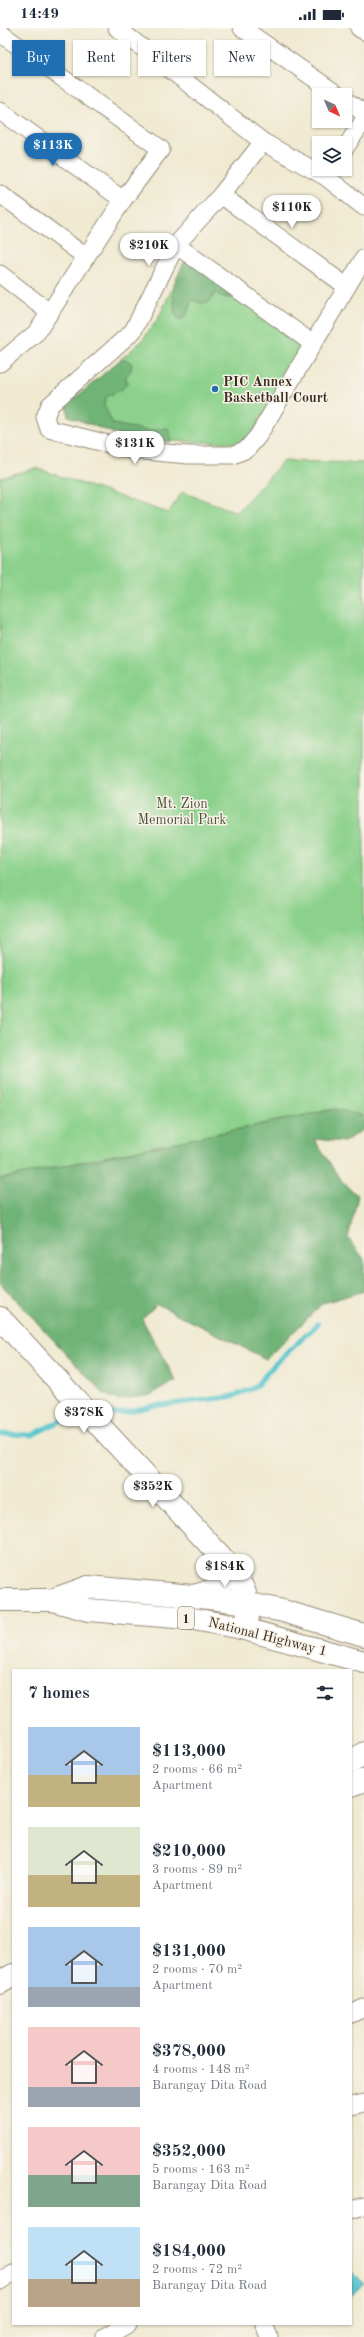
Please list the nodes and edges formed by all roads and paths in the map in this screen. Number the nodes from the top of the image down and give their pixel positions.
1 (117, 28) edge
2 (242, 28) edge
3 (359, 28) edge
4 (364, 31) edge
5 (0, 33) edge
6 (328, 88) edge
7 (352, 105) edge
8 (0, 111) edge
9 (364, 114) edge
10 (364, 120) edge
11 (352, 138) edge
12 (263, 142) junction
13 (312, 165) edge
14 (331, 176) edge
15 (0, 194) edge
16 (221, 195) junction
17 (123, 200) junction
18 (364, 207) edge
19 (176, 245) junction
20 (86, 256) junction
21 (364, 258) edge
22 (0, 274) edge
23 (346, 286) junction
24 (50, 313) junction
25 (312, 343) junction
26 (2, 358) edge
27 (0, 1318) edge
28 (224, 1560) junction
29 (193, 1596) junction
30 (0, 1600) edge
31 (52, 1600) junction
32 (249, 1604) junction
33 (246, 1629) junction
34 (364, 1635) edge
35 (364, 1662) edge
36 (364, 1753) edge
37 (352, 1761) edge
38 (364, 1780) edge
39 (352, 1785) edge
40 (12, 1976) edge
41 (0, 1983) edge
42 (364, 2008) edge
43 (352, 2014) edge
44 (364, 2103) edge
45 (352, 2106) edge
46 (364, 2206) edge
47 (352, 2210) edge
48 (12, 2275) edge
49 (0, 2281) edge
50 (126, 2325) edge
51 (264, 2325) edge
52 (105, 2337) edge
53 (269, 2337) edge

1 - 12 street
2 - 6 street
3 - 4 street
5 - 17 street
7 - 9 street
8 - 17 street
10 - 11 street
12 - 13 street
12 - 16 street
14 - 18 street
15 - 20 street
16 - 19 street
16 - 23 street
17 - 20 street
19 - 25 street
19 - 25 street
20 - 24 street
21 - 23 street
22 - 24 street
23 - 25 street
24 - 26 street
27 - 28 main road
28 - 29 main road
28 - 32 main road
29 - 31 main road, National Highway 1 / 1
29 - 32 main road, National Highway 1 / 1
30 - 31 main road, National Highway 1 / 1
31 - 33 main road, National Highway 1 / 1
32 - 33 main road
32 - 34 main road, National Highway 1 / 1
33 - 35 main road, National Highway 1 / 1
36 - 37 main road
38 - 39 main road
40 - 41 main road
42 - 43 street
44 - 45 street
46 - 47 street
48 - 49 street
50 - 52 street
51 - 53 street

